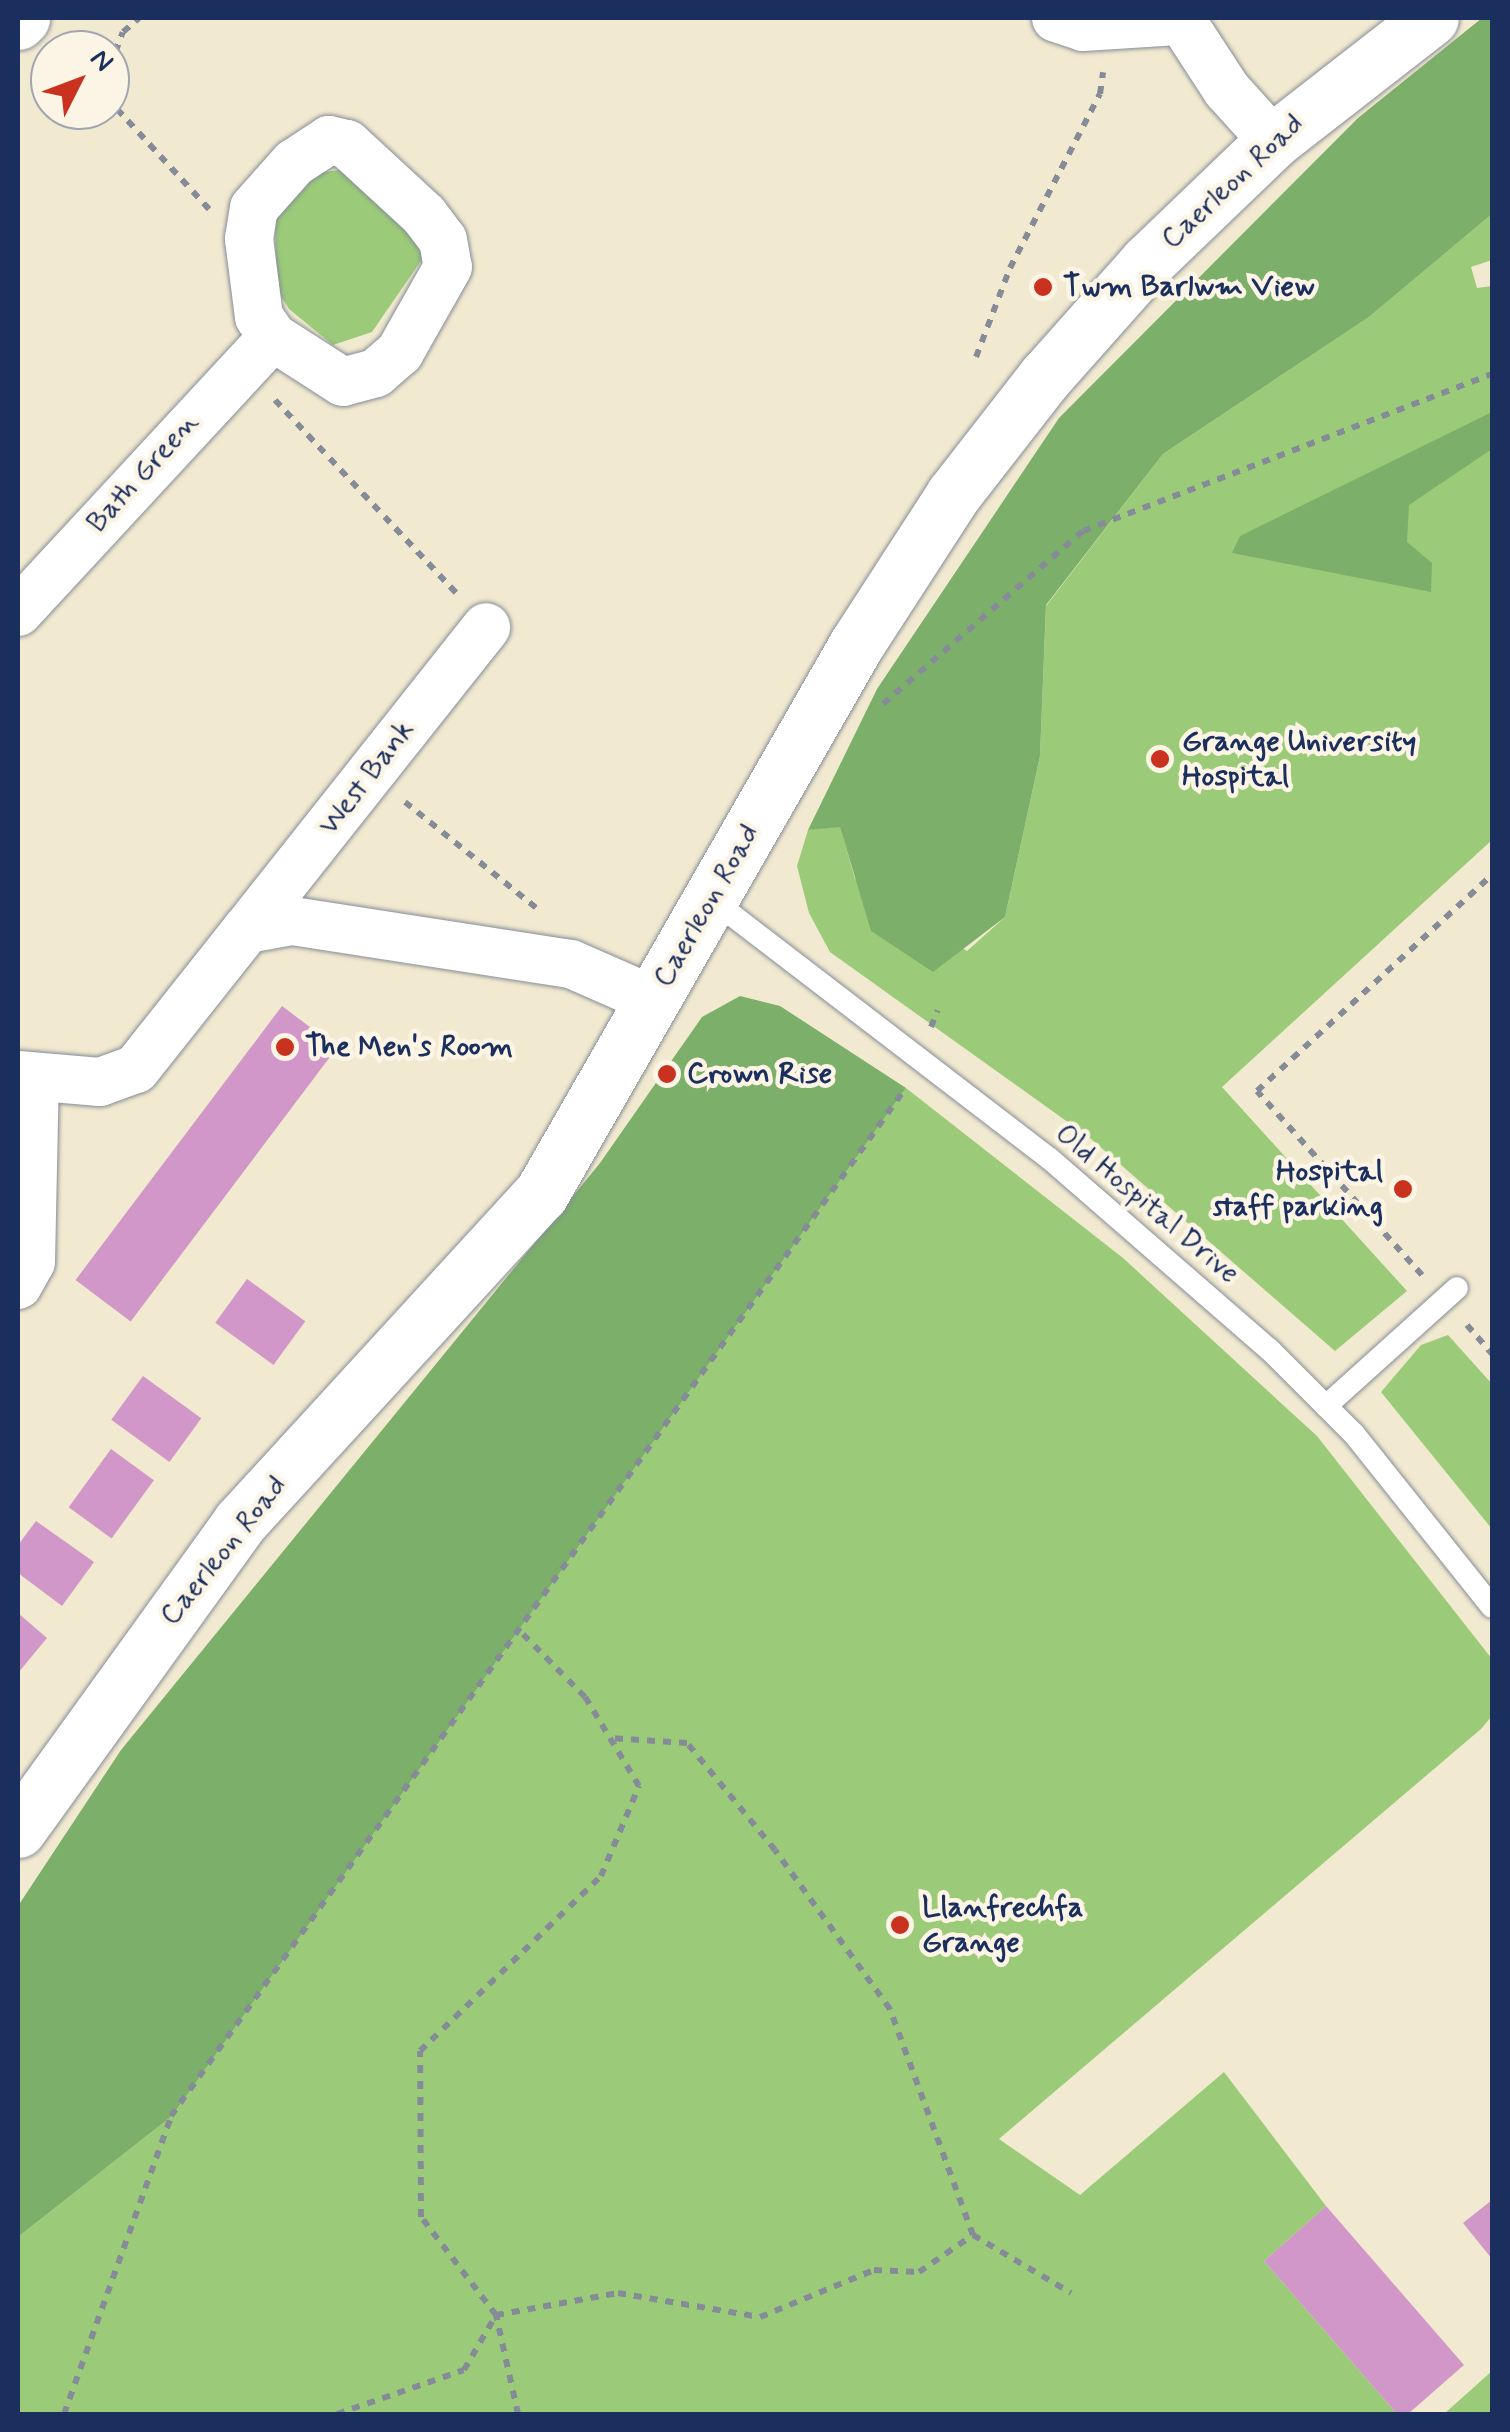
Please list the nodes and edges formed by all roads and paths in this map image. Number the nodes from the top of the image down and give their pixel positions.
1 (1056, 18) edge
2 (1430, 18) edge
3 (1179, 19) edge
4 (1110, 26) junction
5 (130, 124) edge
6 (1273, 142) junction
7 (219, 219) dead end
8 (257, 351) junction
9 (976, 357) dead end
10 (1492, 374) edge
11 (18, 612) edge
12 (486, 627) joint
13 (867, 718) dead end
14 (389, 790) dead end
15 (1492, 875) edge
16 (712, 899) junction
17 (552, 921) dead end
18 (247, 930) junction
19 (653, 1000) junction
20 (938, 1010) dead end
21 (918, 1058) junction
22 (26, 1076) edge
23 (18, 1285) edge
24 (1450, 1294) junction
25 (1492, 1354) edge
26 (1326, 1406) junction
27 (1492, 1607) edge
28 (519, 1630) junction
29 (610, 1738) junction
30 (18, 1830) edge
31 (973, 2235) junction
32 (1071, 2294) dead end
33 (496, 2315) junction
34 (64, 2414) edge
35 (337, 2414) edge
36 (518, 2414) edge

1 - 4 street
2 - 6 main road, Caerleon Road
3 - 4 street
3 - 6 street
4 - 9 path
5 - 7 path
6 - 16 main road, Caerleon Road
8 - 8 street
8 - 11 street, Bath Green
8 - 12 path
10 - 13 path
12 - 18 street, West Bank
14 - 17 path
15 - 24 path
16 - 19 main road, Caerleon Road
16 - 21 lane, Old Hospital Drive
18 - 19 street
18 - 22 street
19 - 30 main road, Caerleon Road
20 - 21 path
21 - 26 lane, Old Hospital Drive
21 - 28 path
22 - 23 street
24 - 25 path
24 - 26 lane
26 - 27 lane, Old Hospital Drive
28 - 29 path
28 - 34 path
29 - 31 path
29 - 33 path
31 - 32 path
31 - 33 path
33 - 35 path
33 - 36 path

